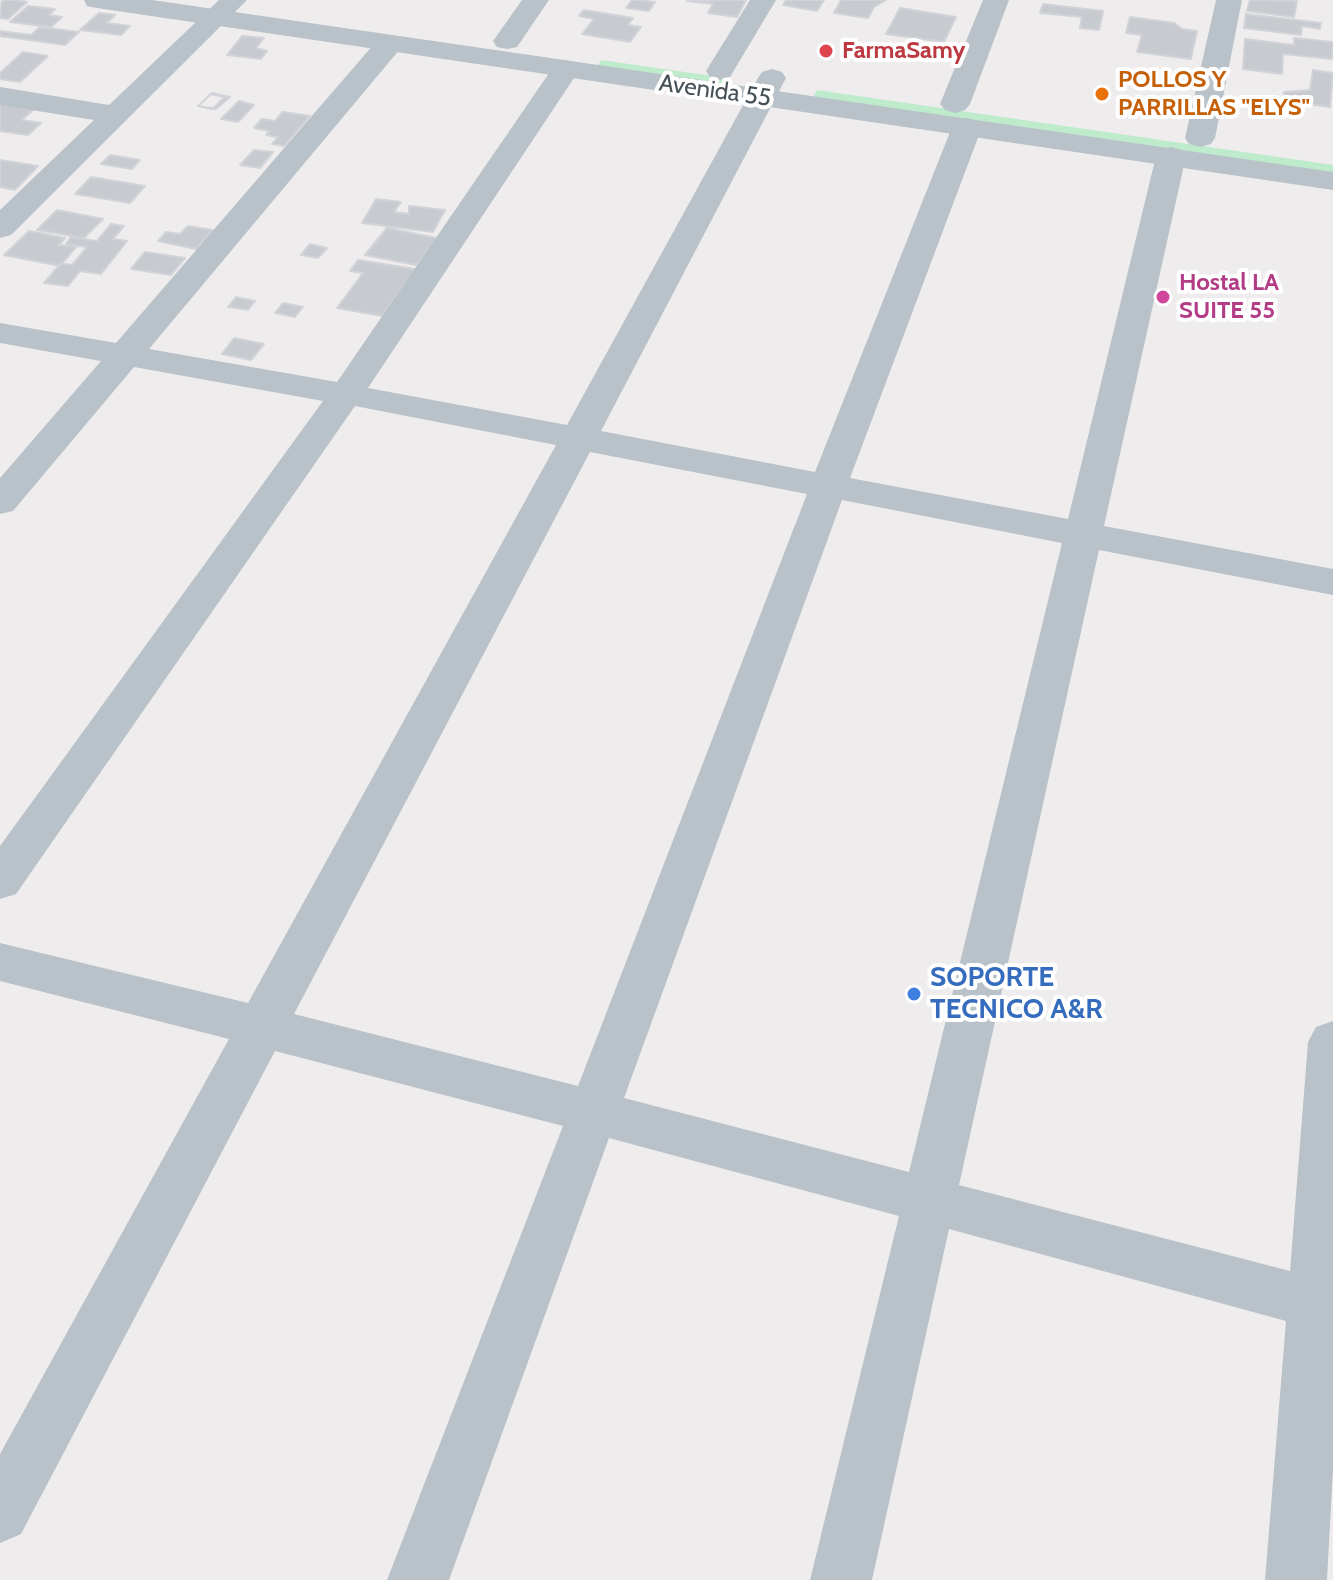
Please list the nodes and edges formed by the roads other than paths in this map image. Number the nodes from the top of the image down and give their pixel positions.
1 (97, 0) edge
2 (536, 0) edge
3 (763, 0) edge
4 (996, 0) edge
5 (1229, 0) edge
6 (227, 6) edge
7 (507, 41) junction
8 (390, 43) junction
9 (566, 69) junction
10 (720, 71) junction
11 (767, 88) junction
12 (0, 96) edge
13 (115, 115) junction
14 (961, 115) junction
15 (1186, 147) junction
16 (1333, 158) edge
17 (1333, 181) edge
18 (0, 228) edge
19 (0, 333) edge
20 (124, 356) junction
21 (346, 394) junction
22 (578, 439) junction
23 (828, 487) junction
24 (0, 502) edge
25 (1082, 534) junction
26 (1333, 582) edge
27 (0, 881) edge
28 (0, 962) edge
29 (264, 1026) junction
30 (1333, 1042) edge
31 (595, 1112) junction
32 (930, 1199) junction
33 (1324, 1306) edge
34 (0, 1513) edge
35 (418, 1580) edge
36 (841, 1580) edge
37 (1296, 1580) edge

1 - 6 street, Avenida 55
2 - 7 street
3 - 10 street
4 - 14 street
5 - 15 street
6 - 7 street, Avenida 55
6 - 8 street, Avenida 55
6 - 13 street
7 - 10 street, Avenida 55
8 - 9 street, Avenida 55
8 - 20 street
9 - 11 street, Avenida 55
9 - 21 street
10 - 11 street, Avenida 55
11 - 14 street, Avenida 55
11 - 22 street
12 - 13 street
13 - 18 street
14 - 15 street, Avenida 55
14 - 23 street
15 - 16 street, Avenida 55
15 - 17 street, Avenida 55
15 - 25 street
19 - 20 street
20 - 21 street
20 - 24 street
21 - 22 street
21 - 27 street
22 - 23 street
22 - 29 street
23 - 25 street
23 - 31 street
25 - 26 street
25 - 32 street
28 - 29 street
29 - 31 street
29 - 34 street
30 - 33 street
31 - 32 street
31 - 35 street
32 - 33 street
32 - 36 street
33 - 37 street

